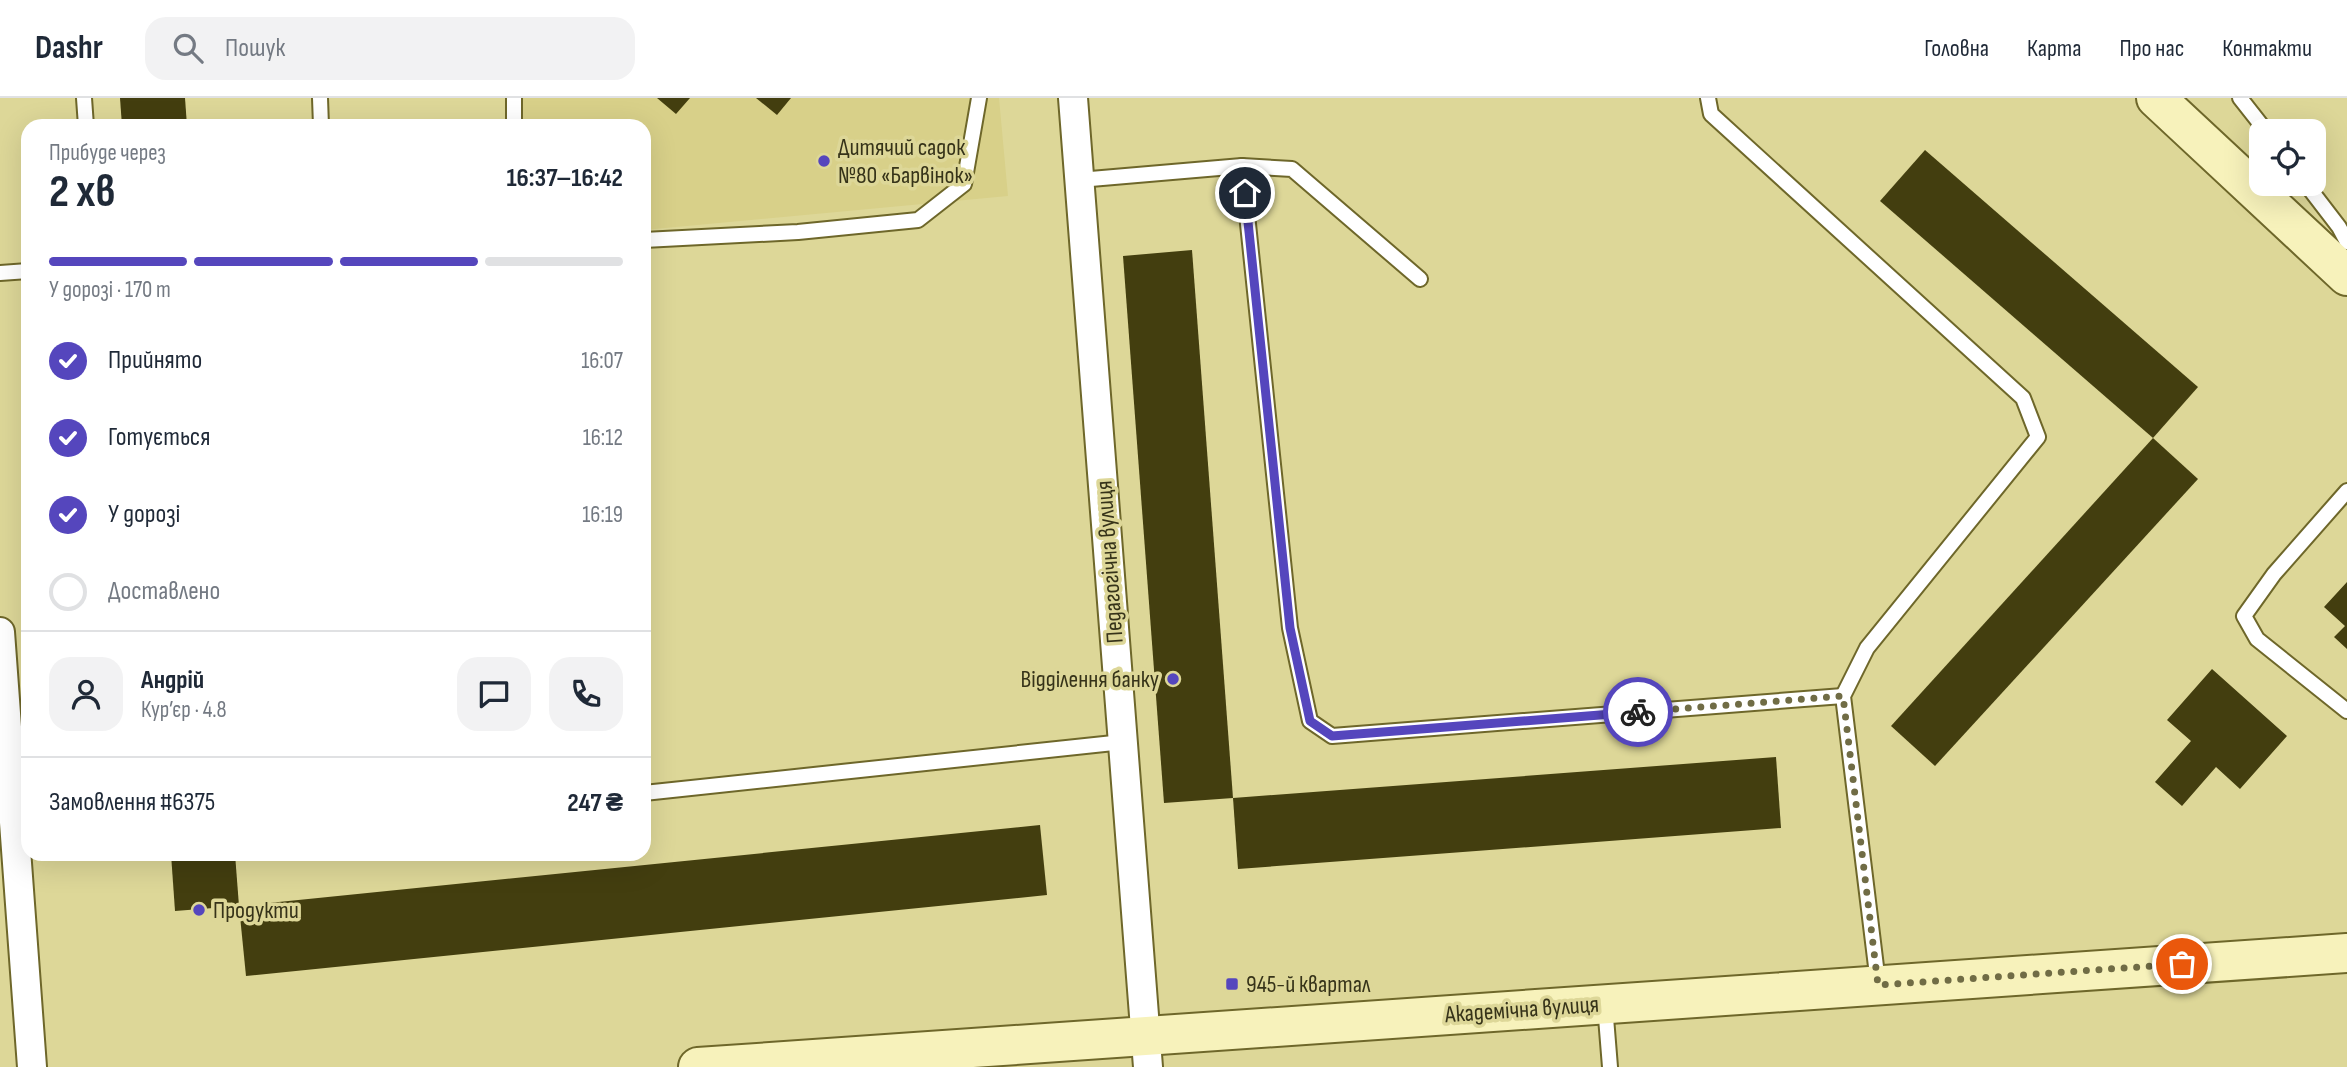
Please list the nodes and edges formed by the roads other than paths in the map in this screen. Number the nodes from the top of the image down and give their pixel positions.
1 (84, 98) edge
2 (320, 98) edge
3 (514, 98) edge
4 (979, 98) edge
5 (1073, 98) edge
6 (1708, 98) edge
7 (2157, 98) edge
8 (2240, 98) edge
9 (86, 119) edge
10 (321, 119) edge
11 (514, 119) edge
12 (2257, 119) edge
13 (1242, 166) junction
14 (1079, 180) junction
15 (2315, 196) edge
16 (651, 240) edge
17 (2347, 242) edge
18 (21, 272) edge
19 (0, 273) edge
20 (2347, 276) edge
21 (1420, 279) dead end
22 (2347, 491) edge
23 (0, 632) edge
24 (1843, 696) junction
25 (2347, 711) edge
26 (1123, 743) junction
27 (651, 792) edge
28 (7, 836) edge
29 (2347, 953) edge
30 (1878, 985) junction
31 (1605, 1003) junction
32 (1147, 1051) edge
33 (32, 1067) edge
34 (698, 1067) edge
35 (1610, 1067) edge

1 - 9 lane
2 - 10 lane
3 - 11 lane
4 - 16 lane
5 - 14 street, Педагогічна вулиця
6 - 24 lane
7 - 20 main road
8 - 12 lane
13 - 14 lane
13 - 21 lane
13 - 24 lane
14 - 26 street, Педагогічна вулиця
15 - 17 lane
18 - 19 lane
22 - 25 lane
23 - 28 street
24 - 30 lane
26 - 27 lane
26 - 32 street, Педагогічна вулиця
28 - 33 street
29 - 30 main road, Академічна вулиця
30 - 31 main road, Академічна вулиця
31 - 32 main road, Академічна вулиця
31 - 35 lane
32 - 34 main road, Академічна вулиця

